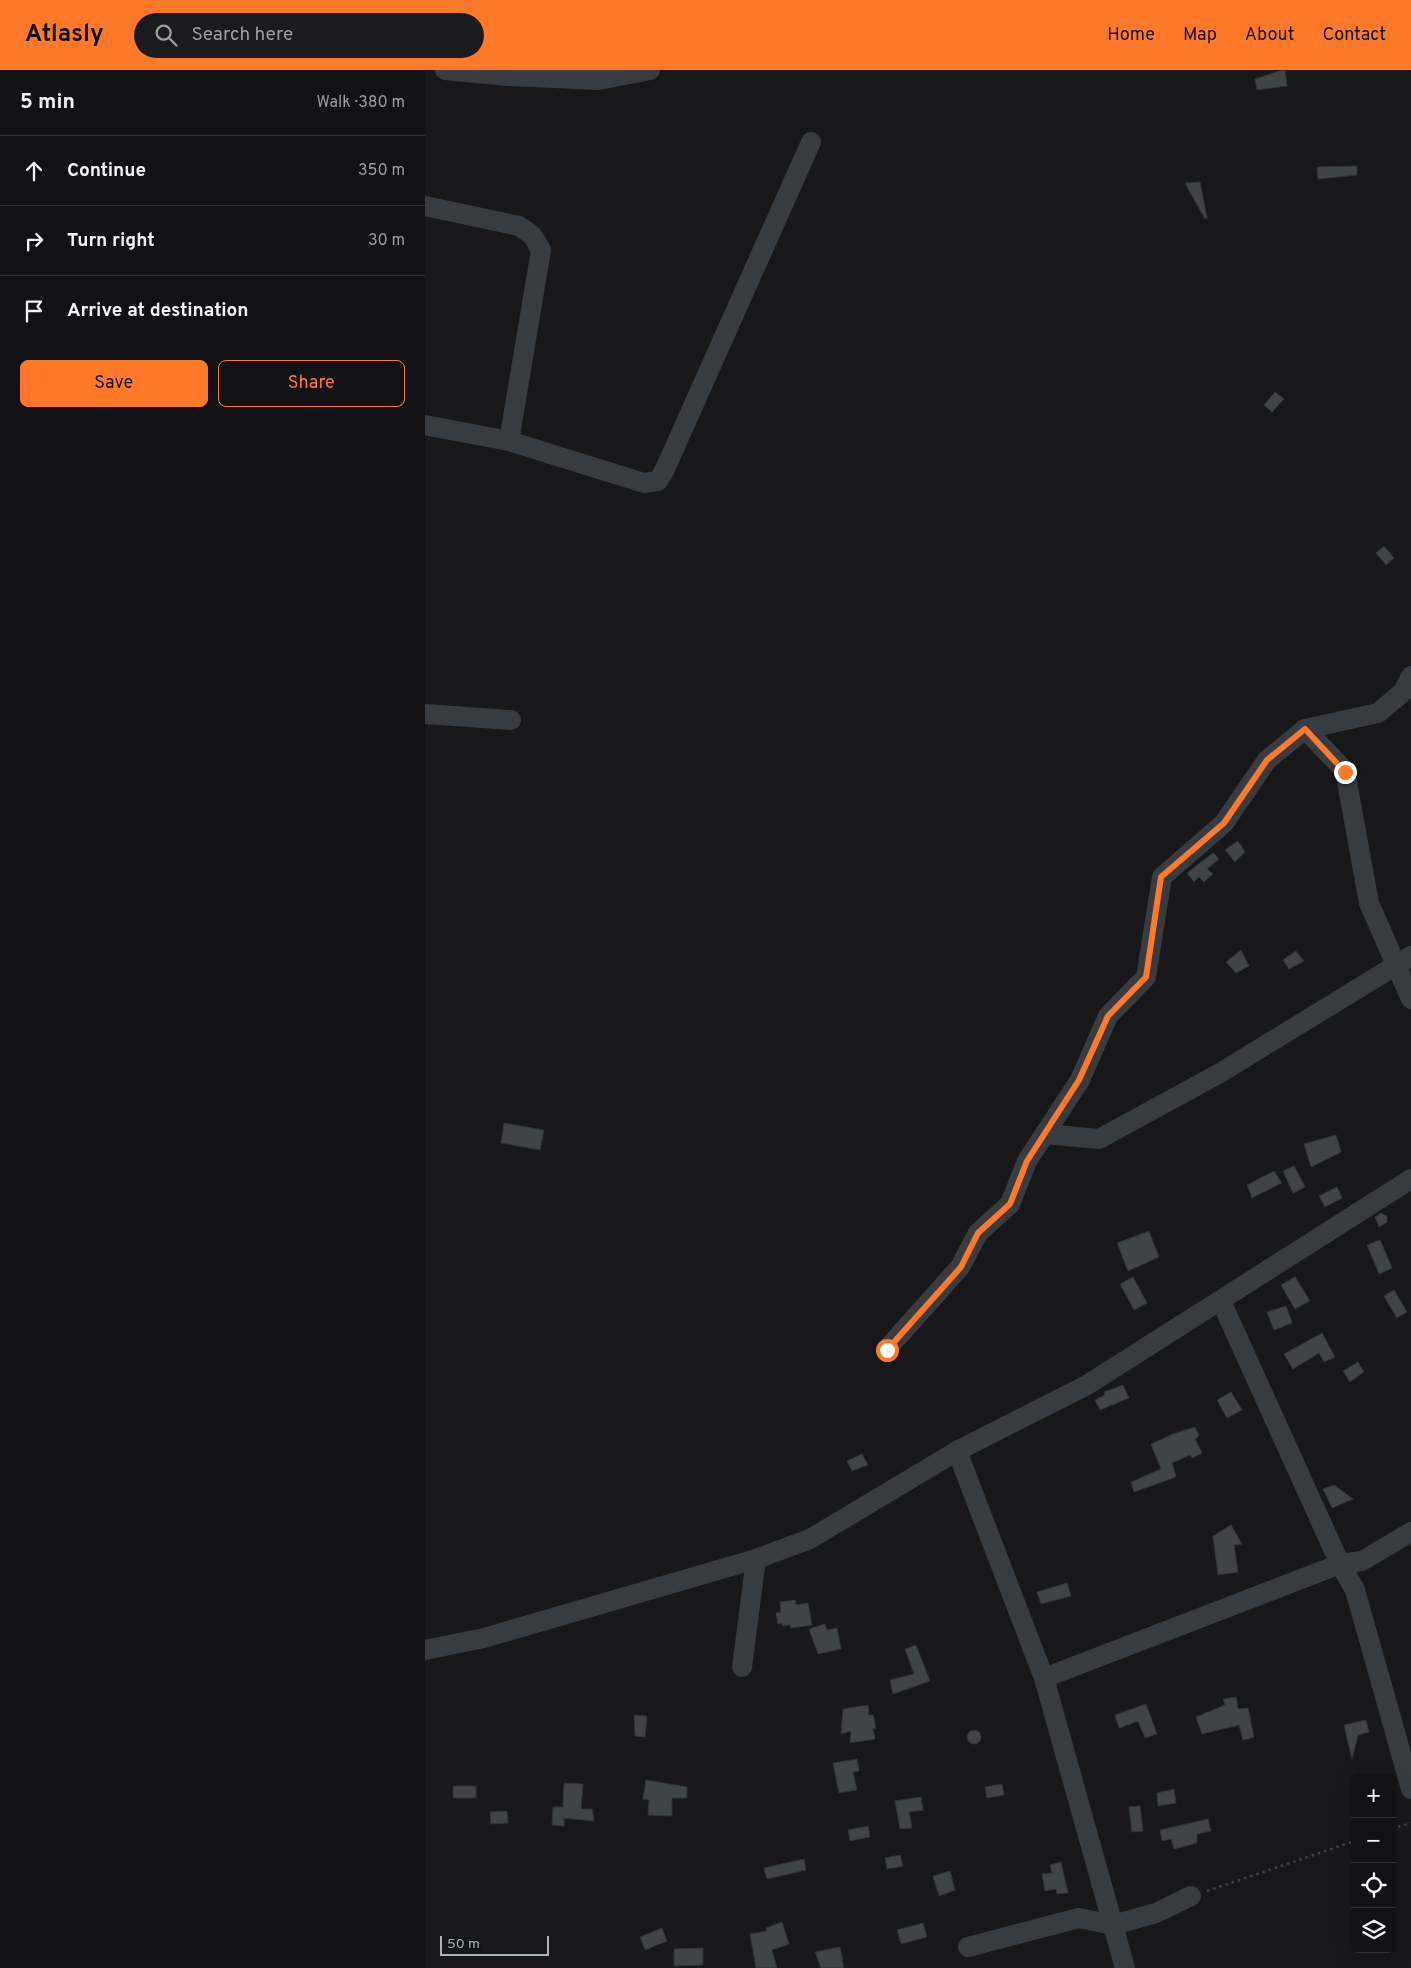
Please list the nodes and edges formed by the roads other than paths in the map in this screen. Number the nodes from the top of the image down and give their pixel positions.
1 (445, 70) edge
2 (650, 70) edge
3 (811, 142) dead end
4 (425, 206) edge
5 (425, 425) edge
6 (509, 441) junction
7 (1411, 676) edge
8 (425, 714) edge
9 (511, 720) dead end
10 (1305, 729) junction
11 (1404, 961) edge
12 (1411, 999) edge
13 (1045, 1134) junction
14 (1411, 1179) edge
15 (1221, 1301) junction
16 (887, 1350) dead end
17 (957, 1450) junction
18 (1411, 1532) edge
19 (756, 1559) junction
20 (1340, 1564) junction
21 (425, 1650) edge
22 (742, 1667) dead end
23 (1044, 1678) junction
24 (1411, 1789) edge
25 (1191, 1896) road end
26 (1113, 1925) junction
27 (968, 1947) dead end
28 (1125, 1968) edge

1 - 2 street
3 - 6 street
4 - 6 street
5 - 6 street
7 - 10 street
8 - 9 street
10 - 11 street
10 - 13 street
11 - 12 street
11 - 13 street
13 - 16 street
14 - 15 street
15 - 17 street
15 - 20 street
17 - 19 street
17 - 23 street
18 - 20 street
19 - 21 street
19 - 22 street
20 - 23 street
20 - 24 street
23 - 26 street
25 - 26 street
26 - 27 street
26 - 28 street

